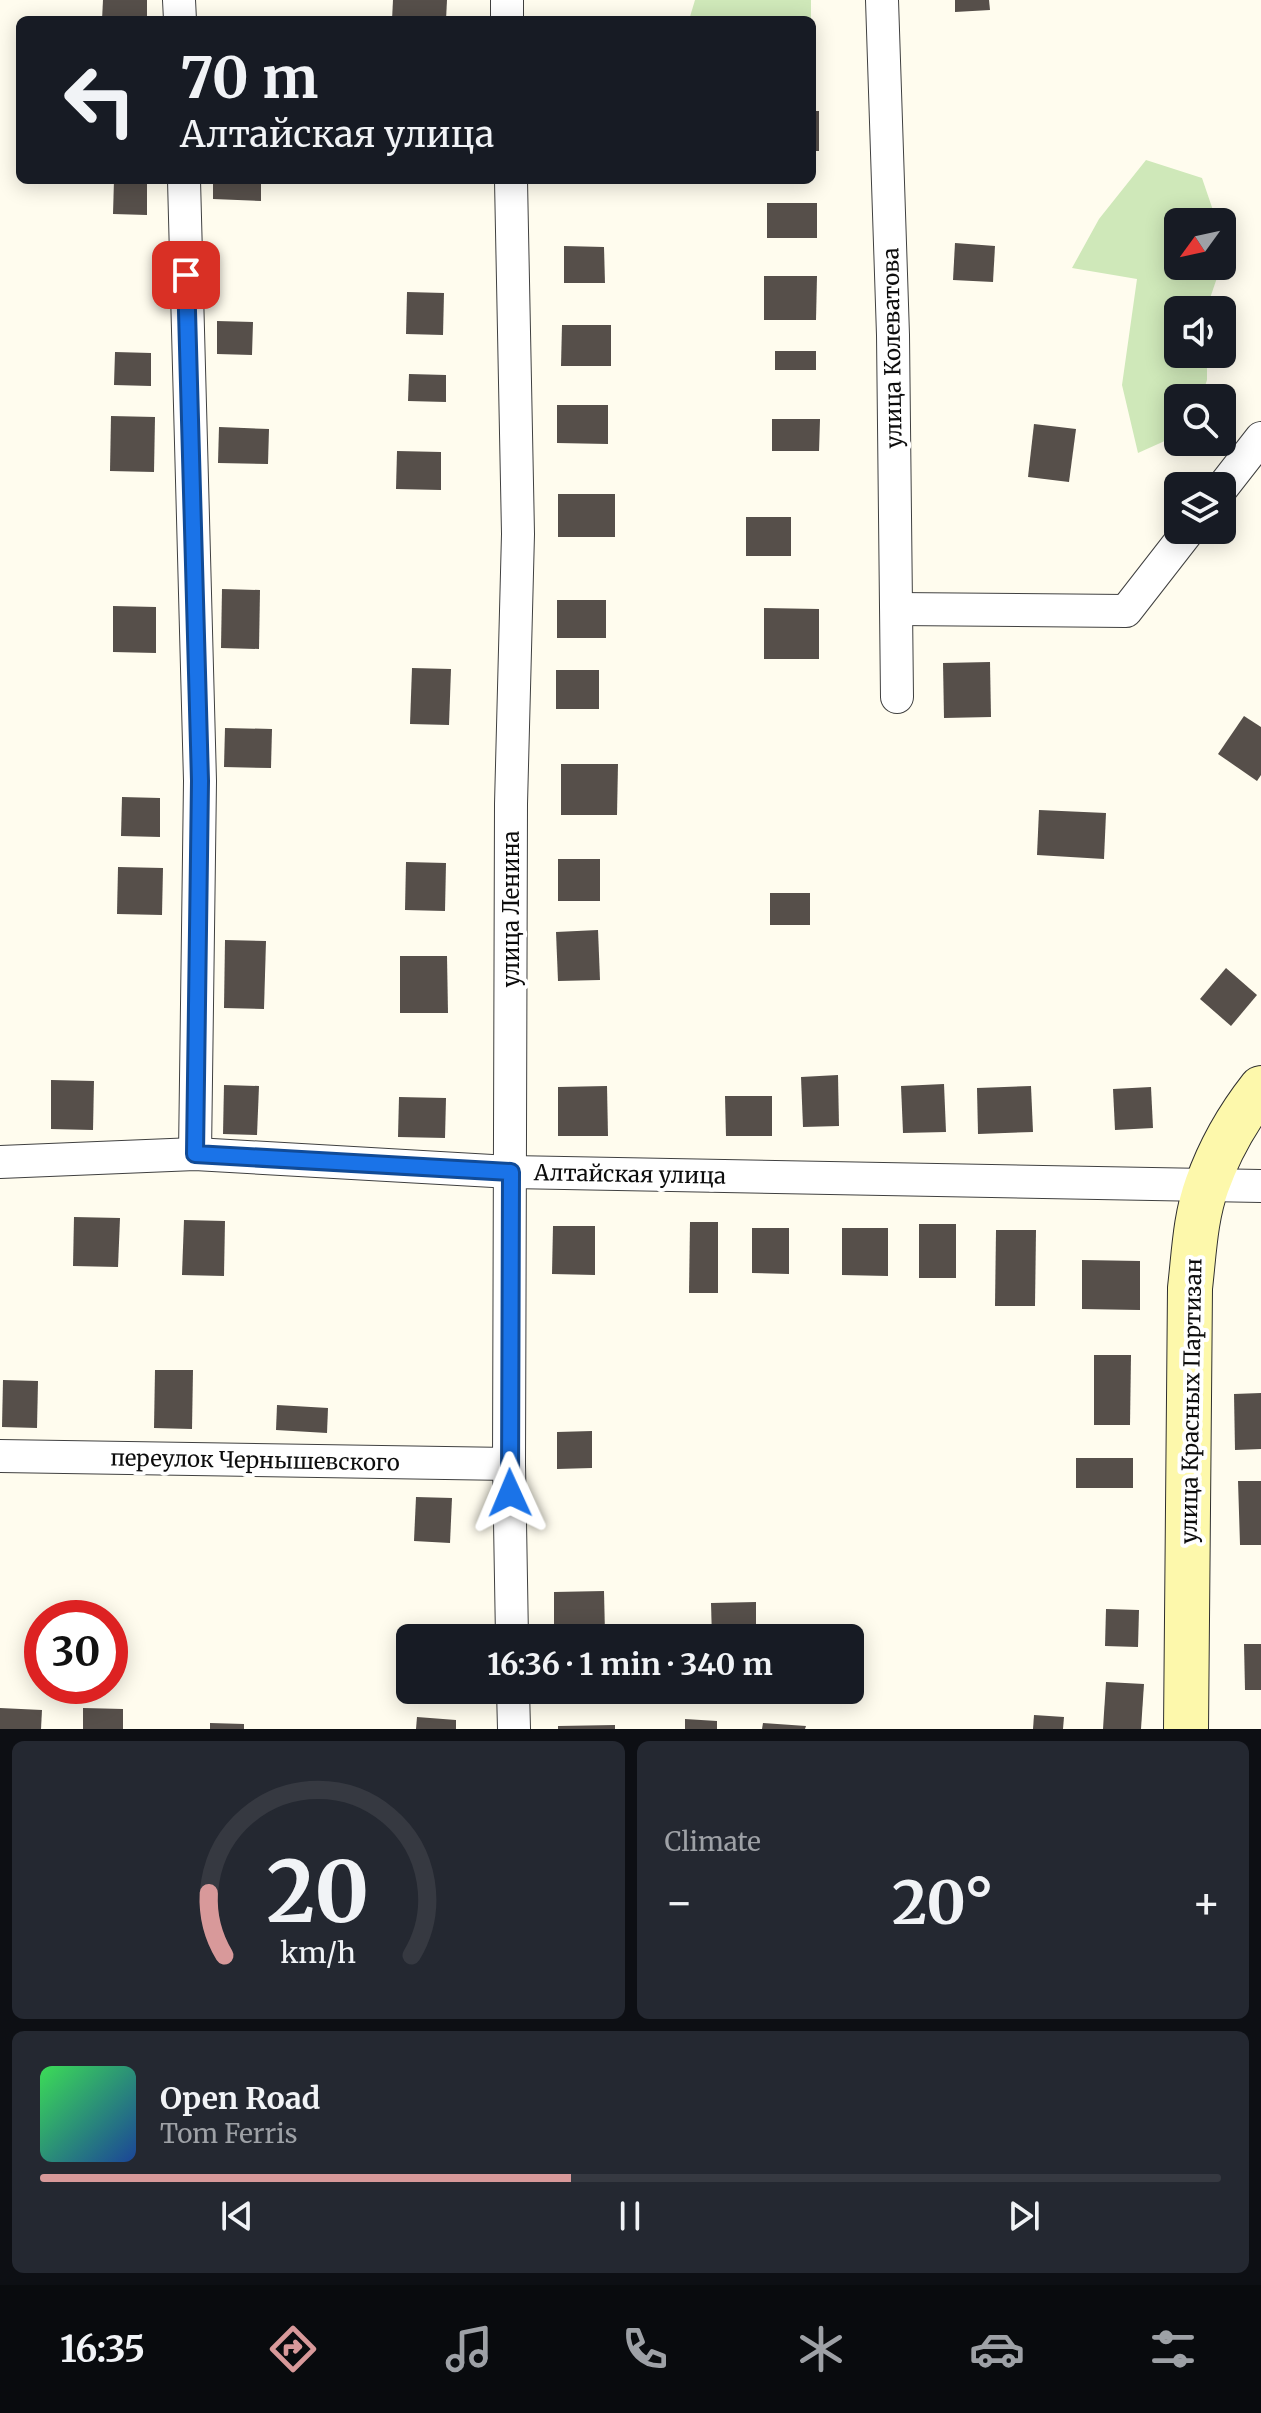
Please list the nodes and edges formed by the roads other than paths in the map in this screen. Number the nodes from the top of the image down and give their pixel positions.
1 (882, 0) edge
2 (184, 184) edge
3 (511, 184) edge
4 (1261, 438) edge
5 (1234, 472) edge
6 (1178, 544) edge
7 (897, 609) junction
8 (897, 697) dead end
9 (1261, 1088) edge
10 (195, 1154) junction
11 (0, 1162) edge
12 (511, 1172) junction
13 (1207, 1185) junction
14 (1261, 1186) edge
15 (0, 1456) edge
16 (509, 1464) junction
17 (512, 1624) edge
18 (513, 1704) edge
19 (514, 1729) edge
20 (1186, 1729) edge

1 - 7 street, улица Колеватова
2 - 10 street
3 - 12 street, улица Ленина
4 - 5 street
6 - 7 street
7 - 8 street, улица Колеватова
9 - 13 main road, улица Красных Партизан
10 - 11 street, Алтайская улица
10 - 12 street, Алтайская улица
12 - 13 street, Алтайская улица
12 - 16 street, улица Ленина
13 - 14 street, Алтайская улица
13 - 20 main road, улица Красных Партизан
15 - 16 street, переулок Чернышевского
16 - 17 street, улица Ленина
18 - 19 street

